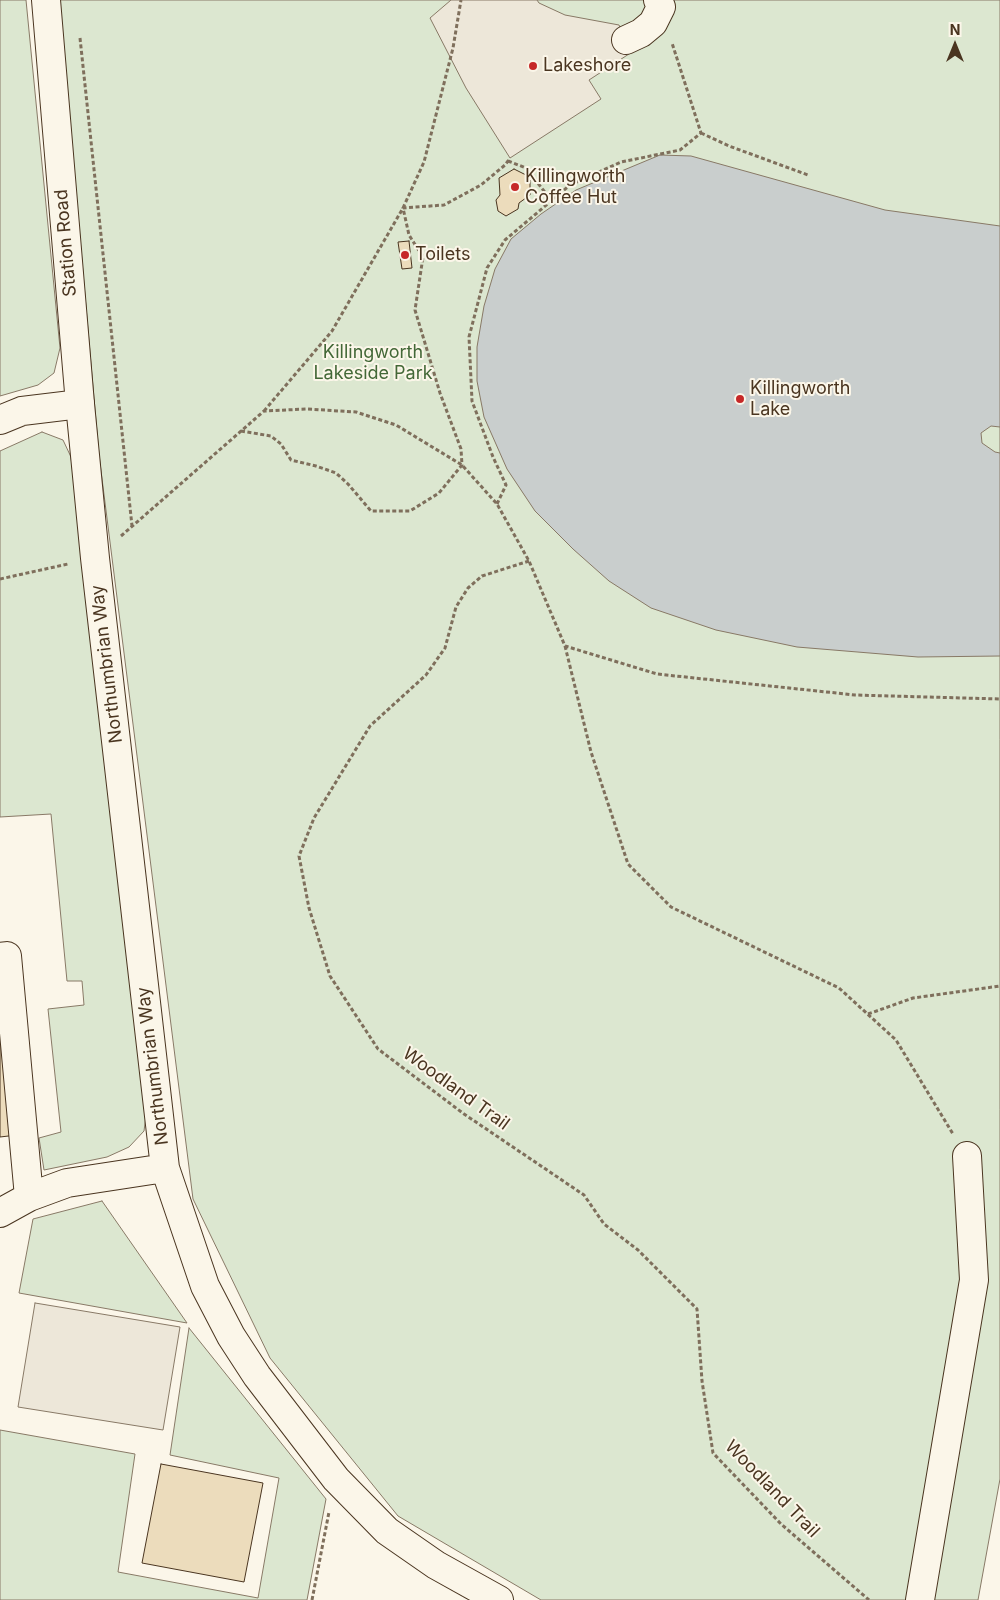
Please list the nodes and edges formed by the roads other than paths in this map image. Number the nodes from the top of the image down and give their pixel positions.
1 (46, 0) edge
2 (660, 3) edge
3 (626, 40) dead end
4 (80, 404) junction
5 (0, 420) edge
6 (0, 957) edge
7 (967, 1156) road end
8 (165, 1168) junction
9 (29, 1197) junction
10 (0, 1213) edge
11 (499, 1600) edge
12 (920, 1600) edge

1 - 4 street, Station Road
2 - 3 street
4 - 5 street
4 - 8 street, Northumbrian Way
6 - 9 street
7 - 12 street
8 - 9 street
8 - 11 street, Northumbrian Way
9 - 10 street

